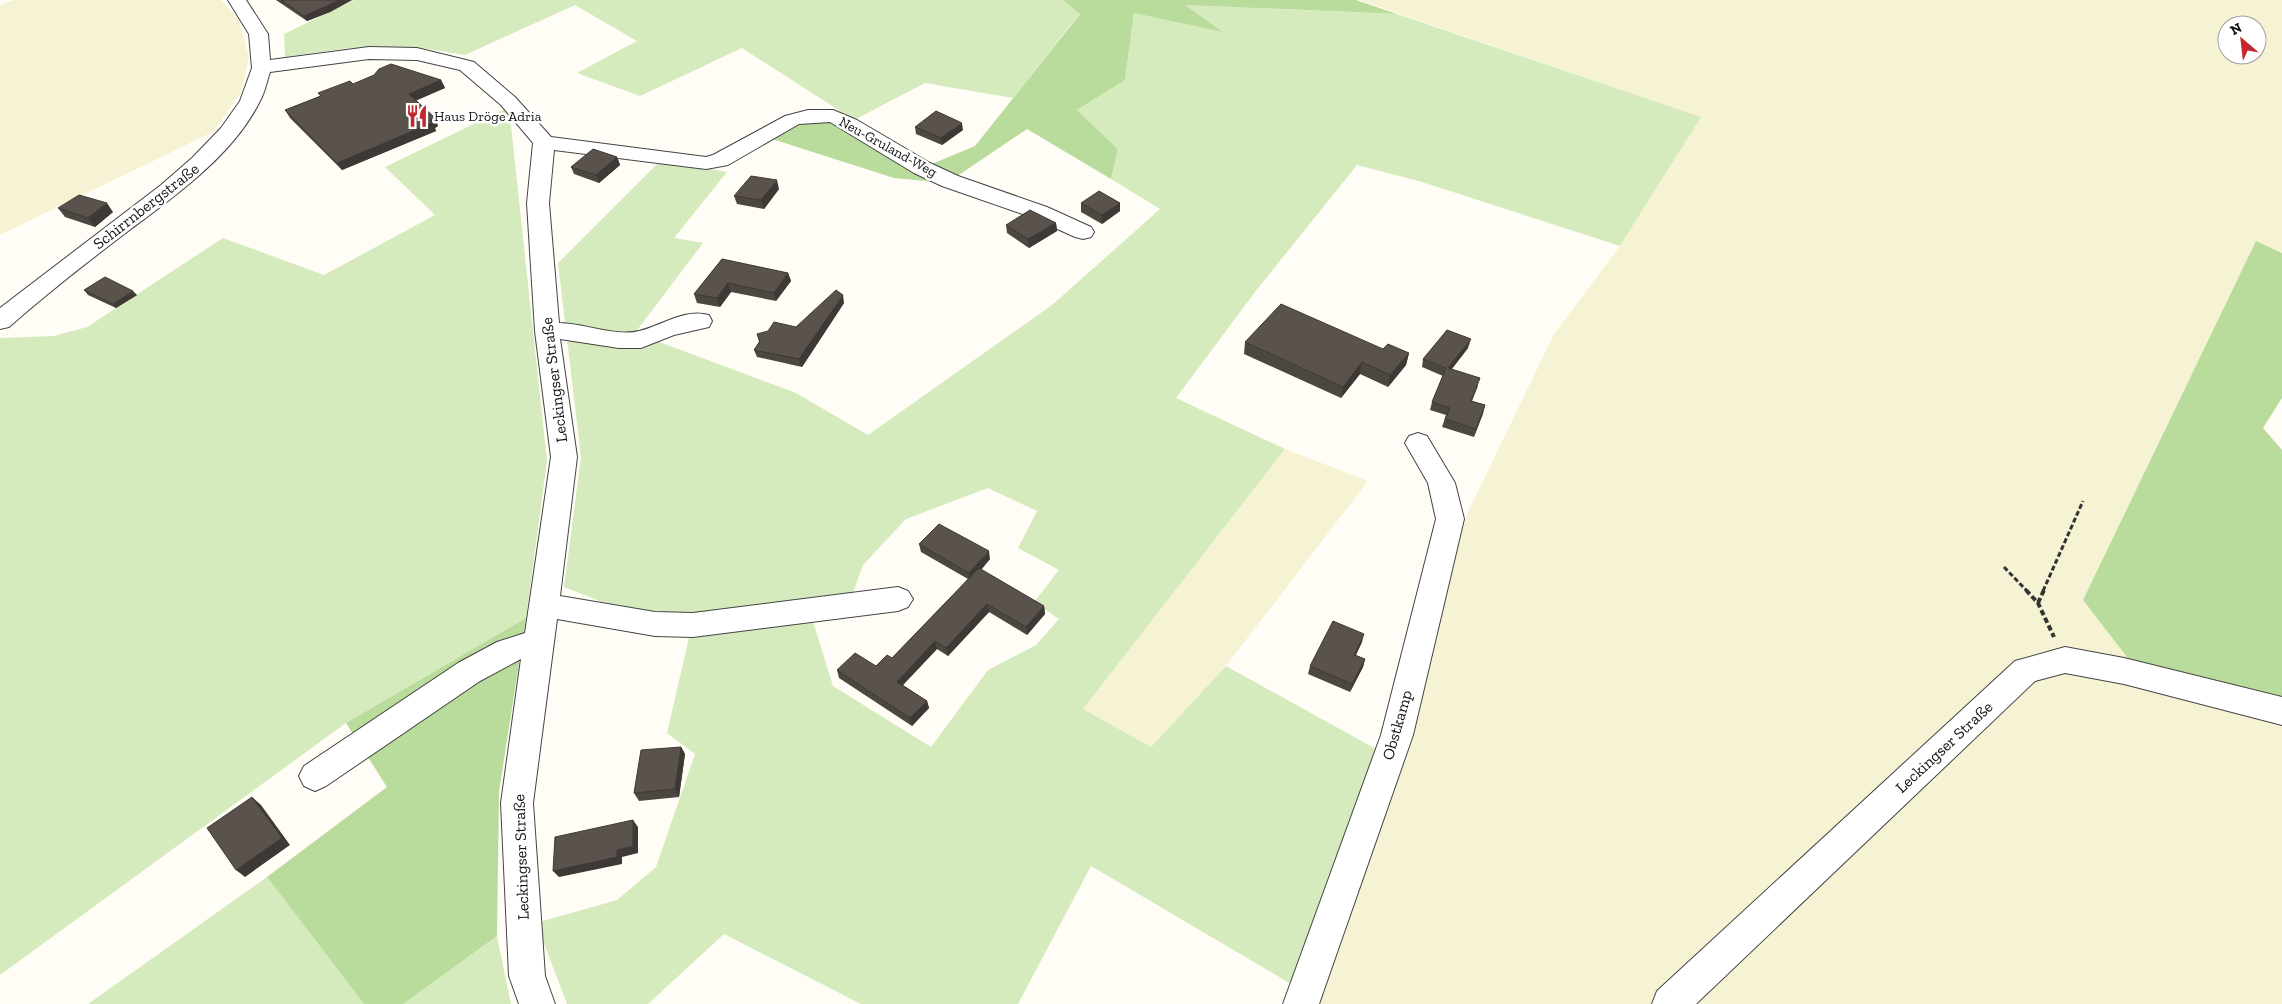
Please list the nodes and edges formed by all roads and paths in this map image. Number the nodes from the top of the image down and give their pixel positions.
1 (237, 0) edge
2 (262, 67) junction
3 (544, 142) junction
4 (1083, 232) dead end
5 (0, 290) edge
6 (25, 299) junction
7 (0, 321) edge
8 (700, 321) dead end
9 (548, 331) junction
10 (1418, 443) dead end
11 (2083, 501) dead end
12 (2004, 567) dead end
13 (898, 599) dead end
14 (2038, 602) junction
15 (542, 605) junction
16 (538, 641) junction
17 (2065, 660) junction
18 (2282, 711) edge
19 (315, 776) dead end
20 (537, 1004) edge
21 (1301, 1004) edge
22 (1670, 1004) edge

1 - 2 street
2 - 3 street
2 - 6 street, Schirrnbergstraße
3 - 4 street, Neu-Gruland-Weg
3 - 9 street, Leckingser Straße
5 - 6 street
6 - 7 street, Schirrnbergstraße
8 - 9 street
9 - 15 street, Leckingser Straße
10 - 21 street, Obstkamp
11 - 14 path
12 - 14 path
13 - 15 street
14 - 17 path
15 - 16 street, Leckingser Straße
16 - 19 street
16 - 20 street, Leckingser Straße
17 - 18 street, Leckingser Straße
17 - 22 street, Leckingser Straße

